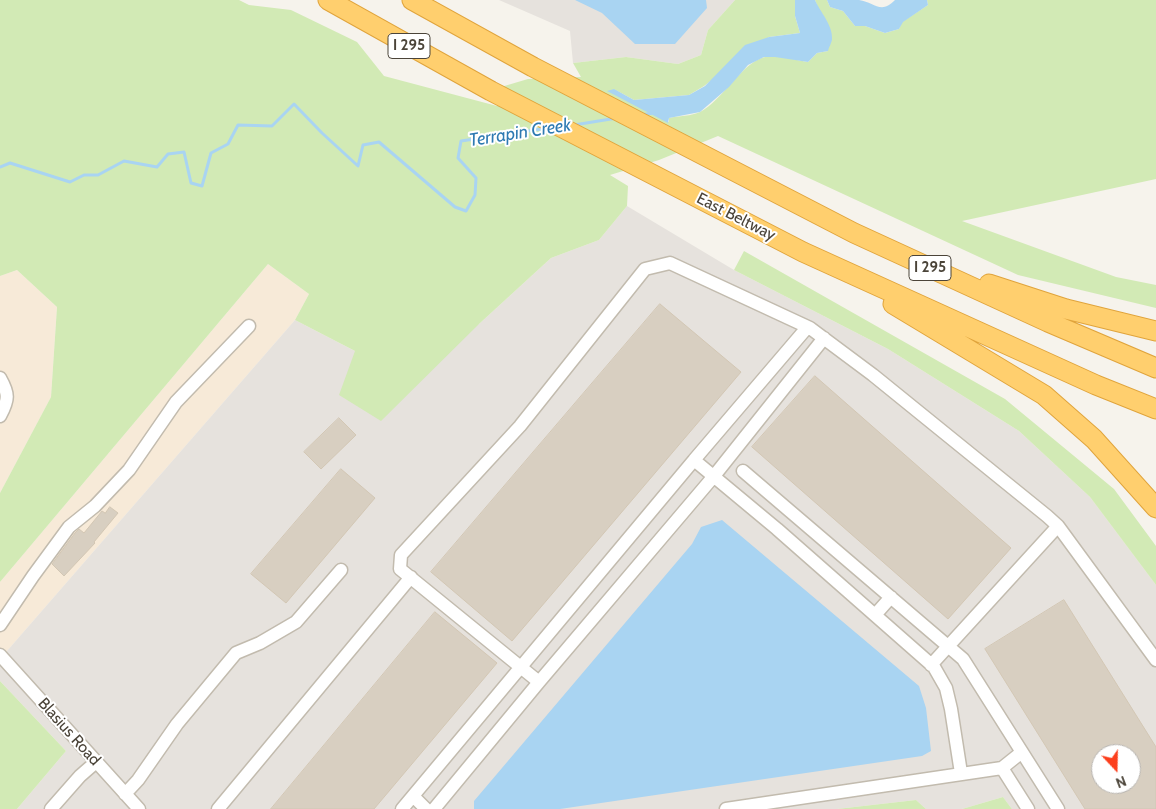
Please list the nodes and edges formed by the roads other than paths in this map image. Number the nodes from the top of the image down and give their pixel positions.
1 (328, 0) edge
2 (412, 0) edge
3 (803, 252) junction
4 (911, 260) junction
5 (249, 326) dead end
6 (810, 328) junction
7 (1156, 331) edge
8 (824, 338) junction
9 (1156, 368) edge
10 (0, 378) edge
11 (1156, 409) edge
12 (0, 416) edge
13 (694, 460) junction
14 (743, 472) dead end
15 (714, 476) junction
16 (1156, 508) edge
17 (791, 512) junction
18 (1058, 526) junction
19 (777, 529) junction
20 (341, 570) dead end
21 (411, 577) junction
22 (891, 597) junction
23 (875, 615) junction
24 (0, 626) edge
25 (948, 646) junction
26 (0, 655) edge
27 (1156, 660) edge
28 (931, 665) junction
29 (520, 667) junction
30 (539, 682) junction
31 (1022, 752) junction
32 (96, 762) junction
33 (1002, 768) junction
34 (961, 773) junction
35 (125, 794) junction
36 (413, 796) junction
37 (51, 809) edge
38 (139, 809) edge
39 (218, 809) edge
40 (402, 809) edge
41 (426, 809) edge
42 (434, 809) edge
43 (726, 809) edge
44 (1028, 809) edge
45 (1058, 809) edge

1 - 3 highway, East Beltway / I 295
2 - 4 highway, I 295
3 - 11 highway, East Beltway / I 295
3 - 16 highway
4 - 7 highway
4 - 9 highway, I 295
5 - 24 street
6 - 8 street
6 - 13 street
6 - 21 street
8 - 15 street
8 - 18 street
10 - 12 street
13 - 15 street
13 - 29 street
14 - 17 street
15 - 19 street
15 - 30 street
17 - 19 street
17 - 22 street
18 - 25 street
18 - 27 street
19 - 23 street
20 - 35 street
21 - 29 street
21 - 39 street
22 - 23 street
22 - 25 street
23 - 28 street
25 - 28 street
25 - 31 street
26 - 32 street, Blasius Road
28 - 34 street
29 - 30 street
29 - 36 street
30 - 42 street
31 - 33 street
31 - 45 street
32 - 35 street, Blasius Road
32 - 37 street
33 - 34 street
33 - 44 street
34 - 43 street
35 - 38 street, Blasius Road
36 - 40 street
36 - 41 street

